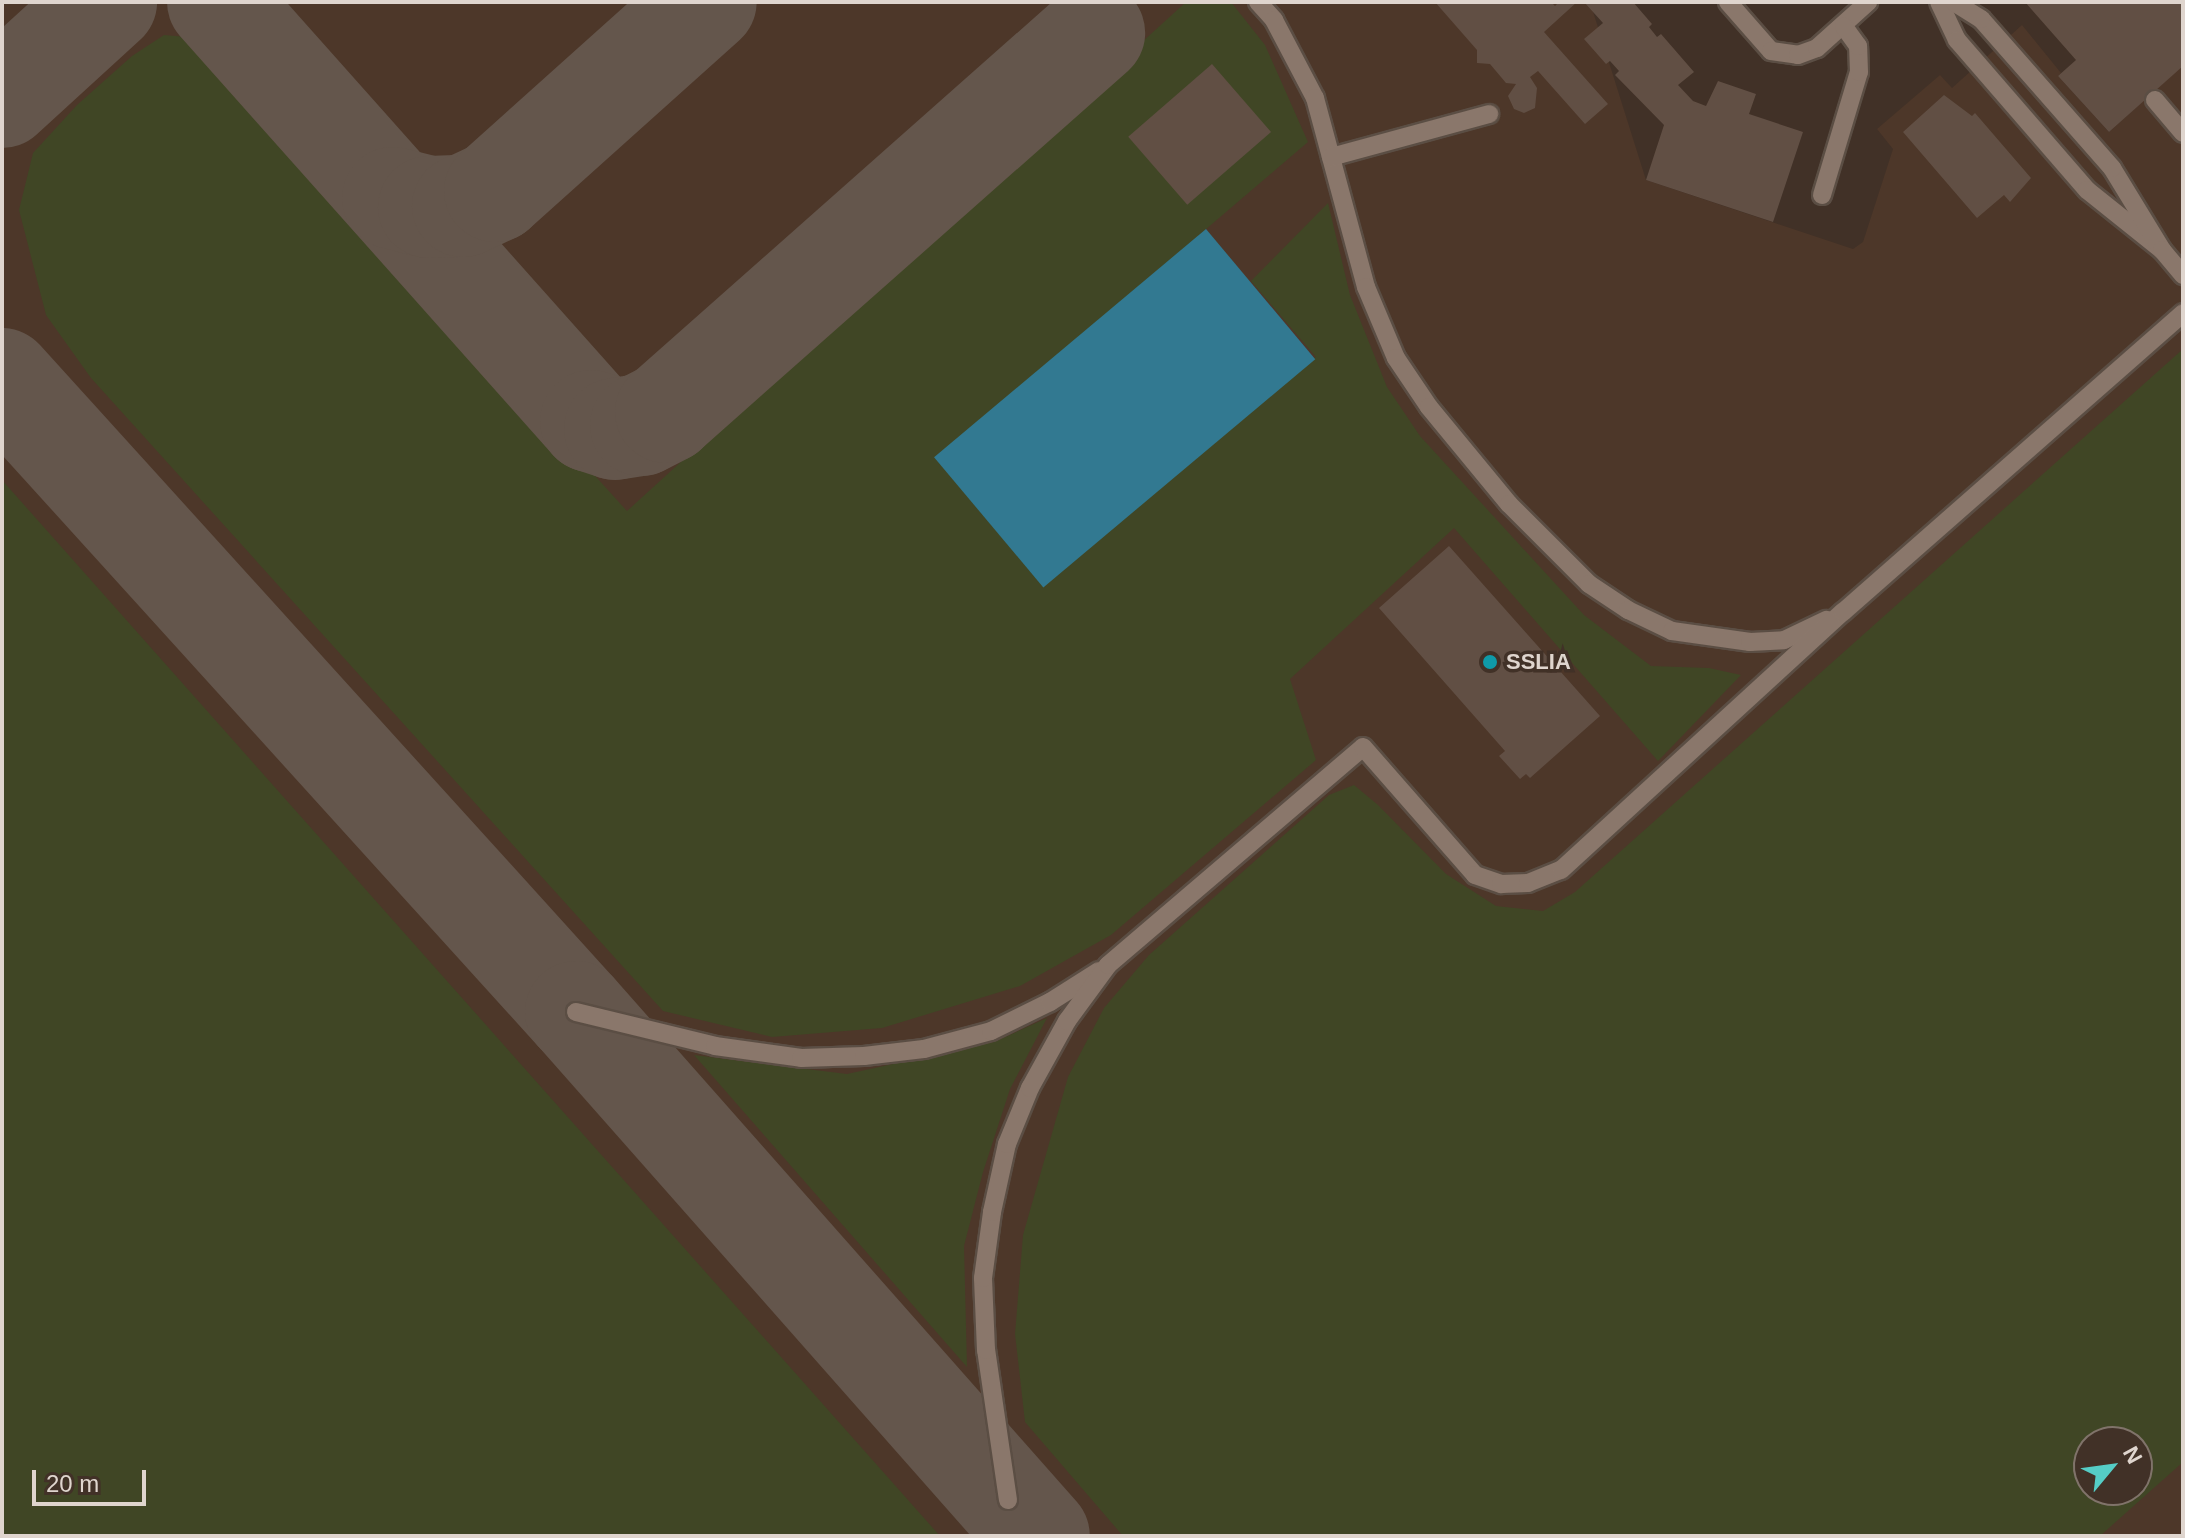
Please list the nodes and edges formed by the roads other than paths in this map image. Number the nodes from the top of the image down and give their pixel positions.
1 (1258, 2) edge
2 (1728, 2) edge
3 (1868, 2) edge
4 (1939, 2) edge
5 (1954, 2) edge
6 (1844, 27) junction
7 (2155, 100) dead end
8 (1489, 114) dead end
9 (2183, 133) edge
10 (1331, 157) junction
11 (1822, 195) dead end
12 (2162, 250) junction
13 (2183, 275) edge
14 (2183, 313) edge
15 (1843, 612) junction
16 (1108, 965) junction
17 (576, 1012) dead end
18 (1008, 1500) dead end

1 - 10 lane
2 - 6 lane
3 - 6 lane
4 - 12 lane
5 - 12 lane
6 - 11 lane
7 - 9 lane
8 - 10 lane
10 - 15 lane
12 - 13 lane
14 - 15 lane
15 - 16 lane
16 - 17 lane
16 - 18 lane

